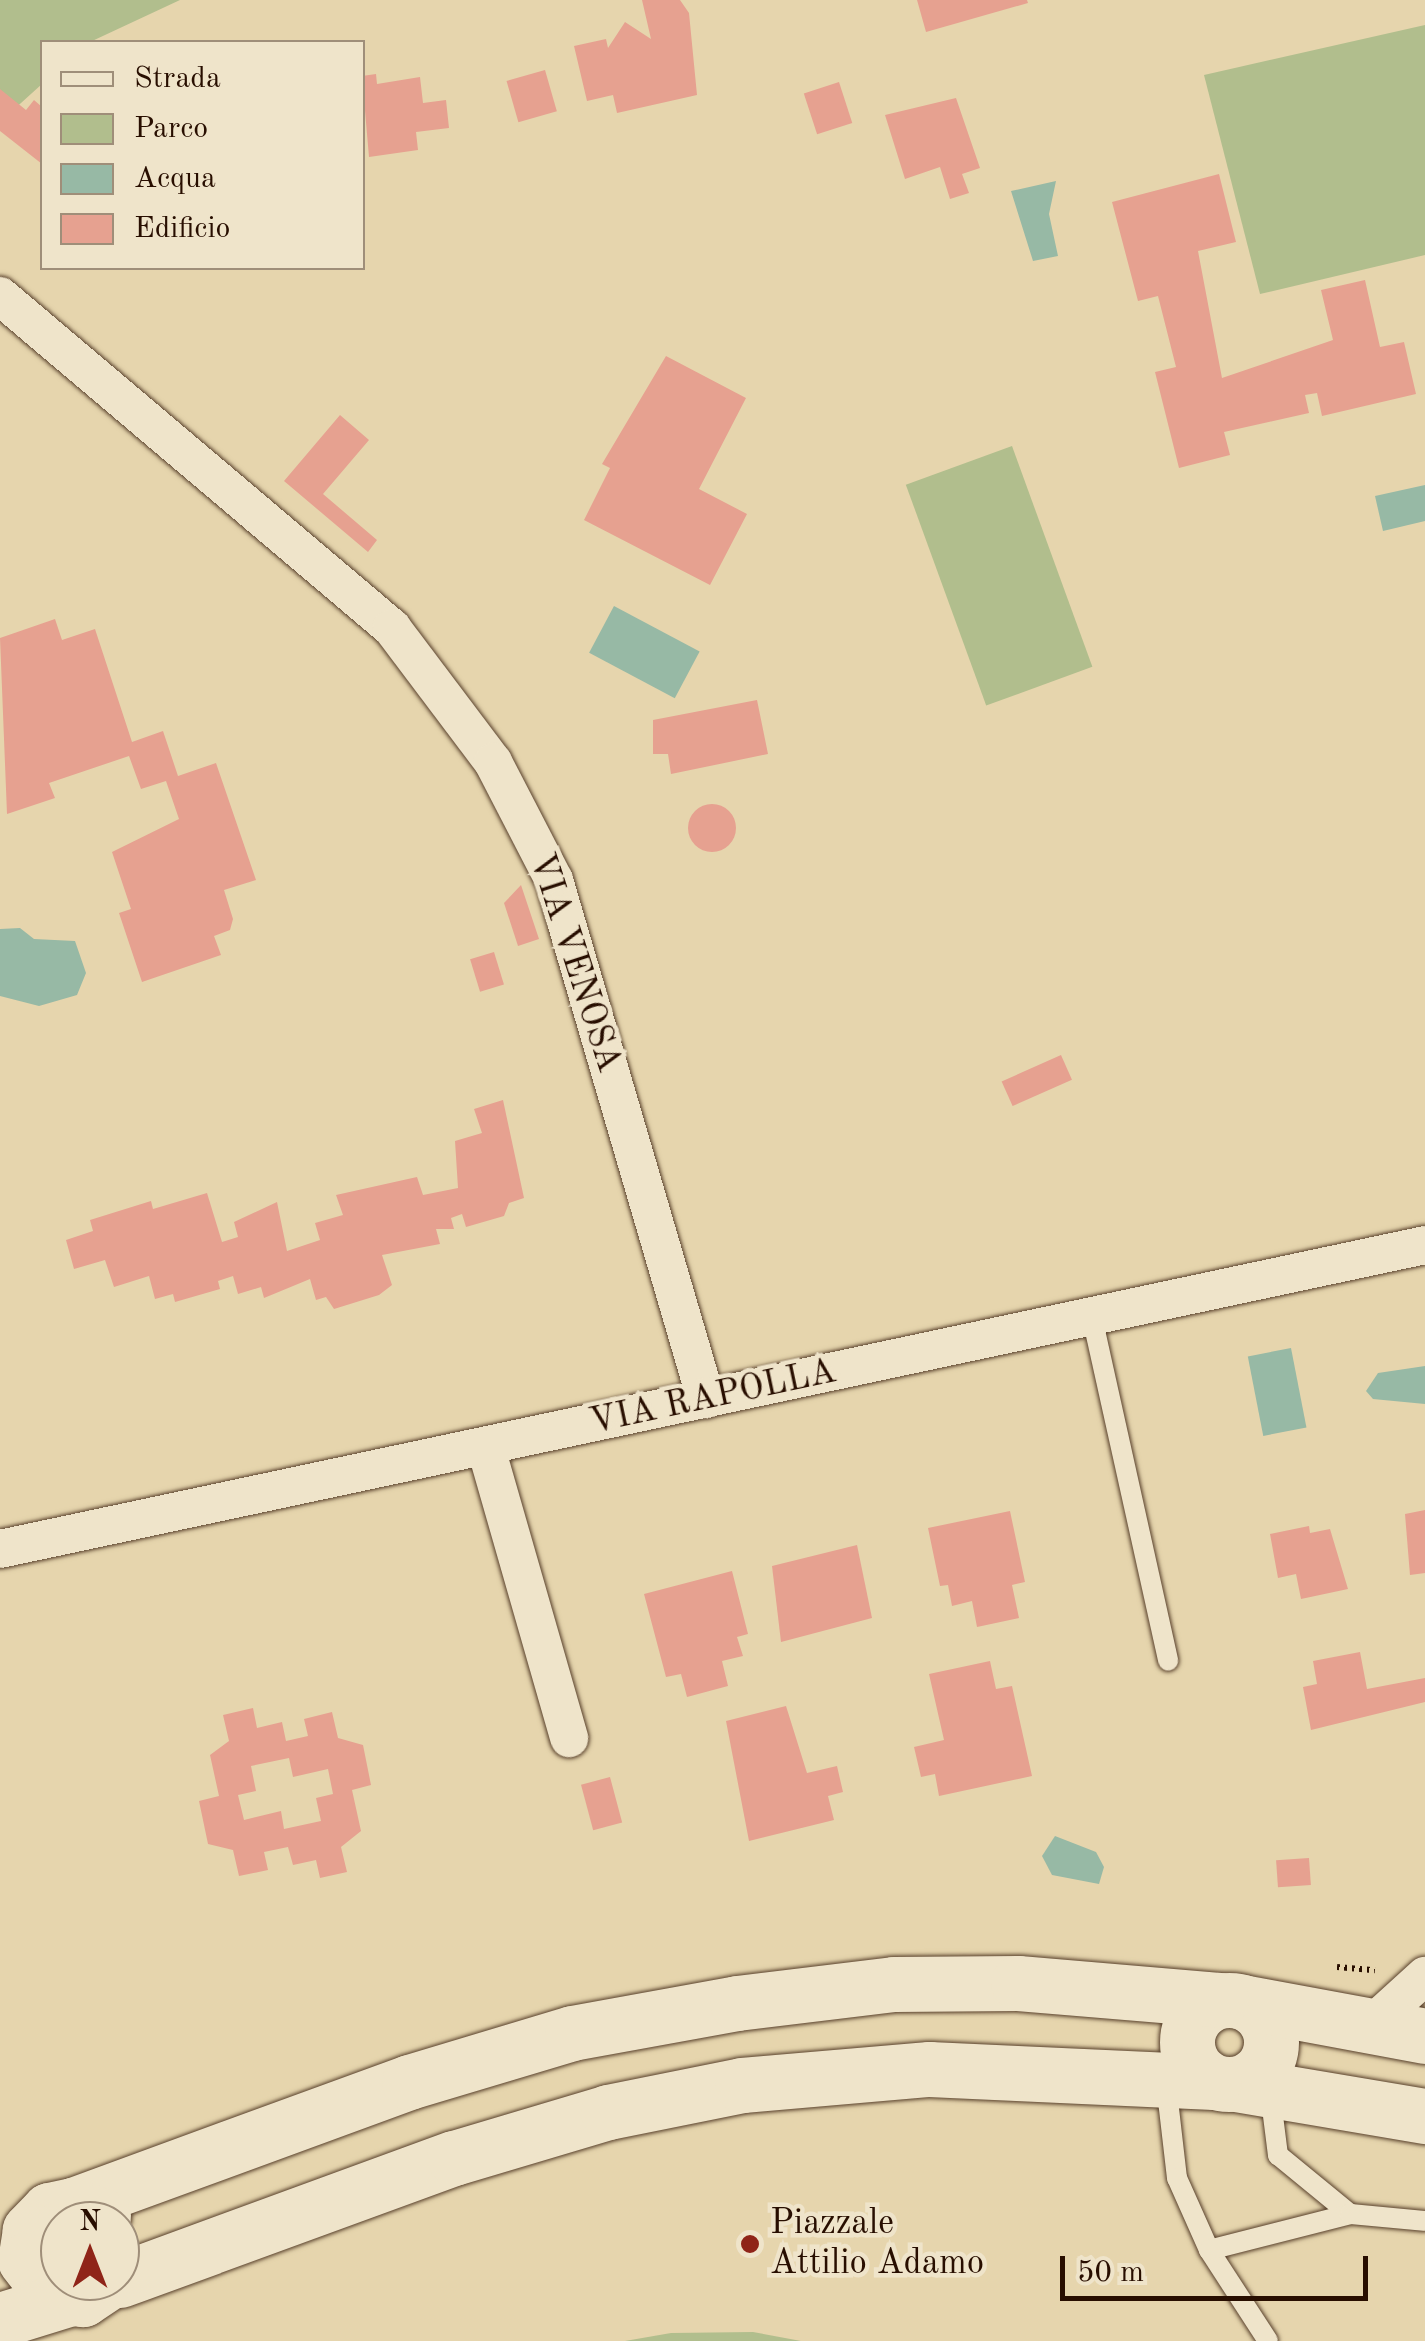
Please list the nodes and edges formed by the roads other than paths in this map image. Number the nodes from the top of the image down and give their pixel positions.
1 (6, 312) edge
2 (1425, 1244) edge
3 (1092, 1318) junction
4 (706, 1399) junction
5 (486, 1448) junction
6 (0, 1549) edge
7 (1168, 1661) dead end
8 (569, 1738) dead end
9 (1425, 1976) edge
10 (1231, 2001) junction
11 (1372, 2024) junction
12 (1425, 2036) edge
13 (1221, 2083) junction
14 (1425, 2116) edge
15 (99, 2201) edge
16 (1350, 2214) junction
17 (1425, 2221) edge
18 (40, 2239) edge
19 (1209, 2250) junction
20 (140, 2272) edge
21 (40, 2287) edge
22 (56, 2301) edge
23 (0, 2320) edge
24 (1268, 2341) edge

1 - 4 street, VIA VENOSA
2 - 3 street, VIA RAPOLLA
3 - 4 street, VIA RAPOLLA
3 - 7 lane
4 - 5 street, VIA RAPOLLA
5 - 6 street, VIA RAPOLLA
5 - 8 street
9 - 11 street
10 - 11 main road
10 - 13 main road
10 - 15 main road
11 - 12 main road
13 - 14 main road
13 - 16 lane
13 - 19 lane
13 - 20 main road
16 - 17 lane
16 - 19 lane
18 - 21 main road
19 - 24 lane
22 - 23 main road

